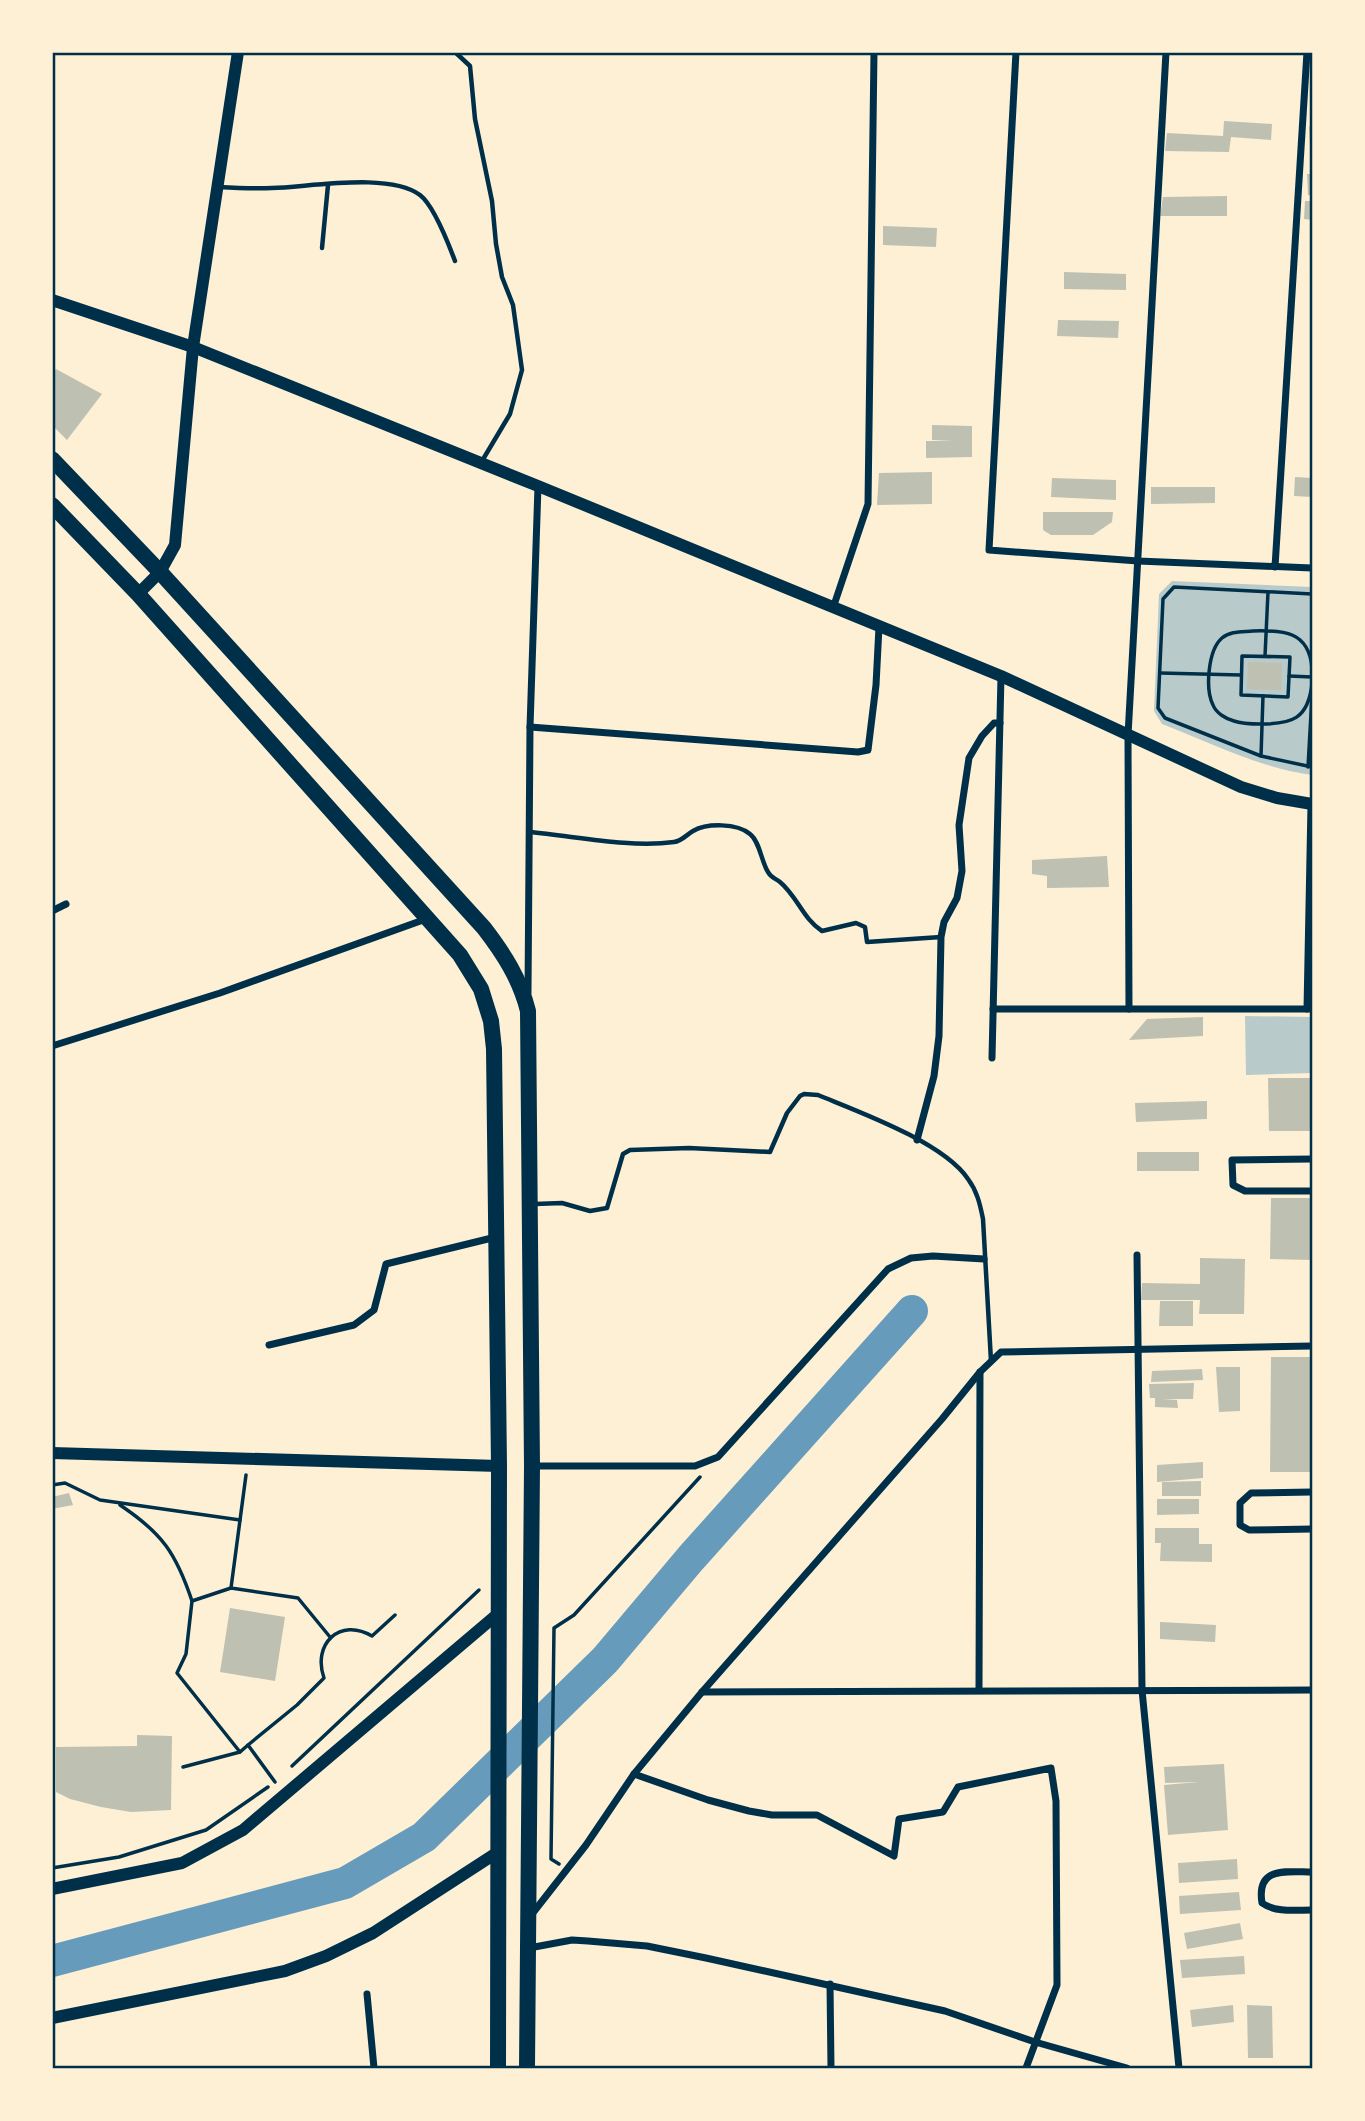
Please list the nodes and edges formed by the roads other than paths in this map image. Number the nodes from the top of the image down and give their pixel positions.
1 (238, 52) edge
2 (455, 52) edge
3 (874, 52) edge
4 (1016, 52) edge
5 (1167, 52) edge
6 (1307, 52) edge
7 (328, 185) junction
8 (218, 187) junction
9 (322, 248) dead end
10 (455, 261) dead end
11 (52, 300) edge
12 (193, 347) junction
13 (52, 459) edge
14 (481, 463) junction
15 (538, 486) junction
16 (52, 505) edge
17 (1138, 561) junction
18 (1275, 567) junction
19 (1312, 568) edge
20 (160, 572) junction
21 (138, 594) junction
22 (833, 608) junction
23 (880, 627) junction
24 (1001, 676) junction
25 (1000, 723) junction
26 (530, 727) junction
27 (1128, 735) junction
28 (1312, 803) edge
29 (528, 832) junction
30 (66, 904) dead end
31 (52, 911) edge
32 (426, 919) junction
33 (941, 937) junction
34 (993, 1009) junction
35 (1129, 1009) junction
36 (1310, 1009) edge
37 (528, 1011) junction
38 (52, 1046) edge
39 (992, 1058) dead end
40 (917, 1140) junction
41 (1312, 1159) edge
42 (1312, 1191) edge
43 (530, 1204) junction
44 (497, 1236) junction
45 (1137, 1255) dead end
46 (984, 1259) junction
47 (269, 1345) dead end
48 (1312, 1346) edge
49 (1138, 1348) junction
50 (991, 1360) junction
51 (980, 1372) junction
52 (52, 1453) edge
53 (499, 1466) junction
54 (532, 1466) junction
55 (1312, 1492) edge
56 (1312, 1529) edge
57 (500, 1612) junction
58 (979, 1690) junction
59 (1142, 1690) junction
60 (1312, 1690) edge
61 (702, 1692) junction
62 (634, 1774) junction
63 (498, 1852) junction
64 (1312, 1871) edge
65 (52, 1889) edge
66 (1312, 1910) edge
67 (527, 1921) junction
68 (526, 1949) junction
69 (830, 1984) junction
70 (367, 1994) dead end
71 (52, 2018) edge
72 (1035, 2042) junction
73 (374, 2068) edge
74 (498, 2068) edge
75 (527, 2068) edge
76 (831, 2068) edge
77 (1026, 2068) edge
78 (1128, 2068) edge
79 (1179, 2068) edge

1 - 8 street
2 - 14 lane
3 - 22 street
4 - 17 street
5 - 17 street
6 - 18 street
7 - 8 lane
7 - 9 lane
7 - 10 lane
8 - 12 street
11 - 12 street
12 - 14 street
12 - 20 street
13 - 20 main road
14 - 15 street
15 - 22 street
15 - 26 street
16 - 21 main road
17 - 18 street
17 - 27 street
18 - 19 street
20 - 21 street
20 - 37 main road
21 - 32 main road
22 - 23 street
23 - 24 street
23 - 26 street
24 - 25 street
24 - 27 street
25 - 33 street
25 - 34 street
26 - 29 street
27 - 28 street
27 - 35 street
28 - 36 street
29 - 33 lane
29 - 37 street
30 - 31 street
32 - 38 street
32 - 44 main road
33 - 40 street
34 - 35 street
34 - 39 street
35 - 36 street
37 - 43 main road
40 - 43 lane
40 - 46 lane
41 - 42 street
43 - 54 main road
44 - 47 street
44 - 53 main road
45 - 49 street
46 - 50 lane
46 - 54 street
48 - 49 street
49 - 50 street
49 - 59 street
50 - 51 street
51 - 58 street
51 - 61 street
52 - 53 street
53 - 57 main road
54 - 67 main road
55 - 56 street
57 - 63 main road
57 - 65 street
58 - 59 street
58 - 61 street
59 - 60 street
59 - 79 street
61 - 62 street
62 - 67 street
62 - 72 street
63 - 71 street
63 - 74 main road
64 - 66 street
67 - 68 main road
68 - 69 street
68 - 75 main road
69 - 72 street
69 - 76 street
70 - 73 street
72 - 77 street
72 - 78 street

